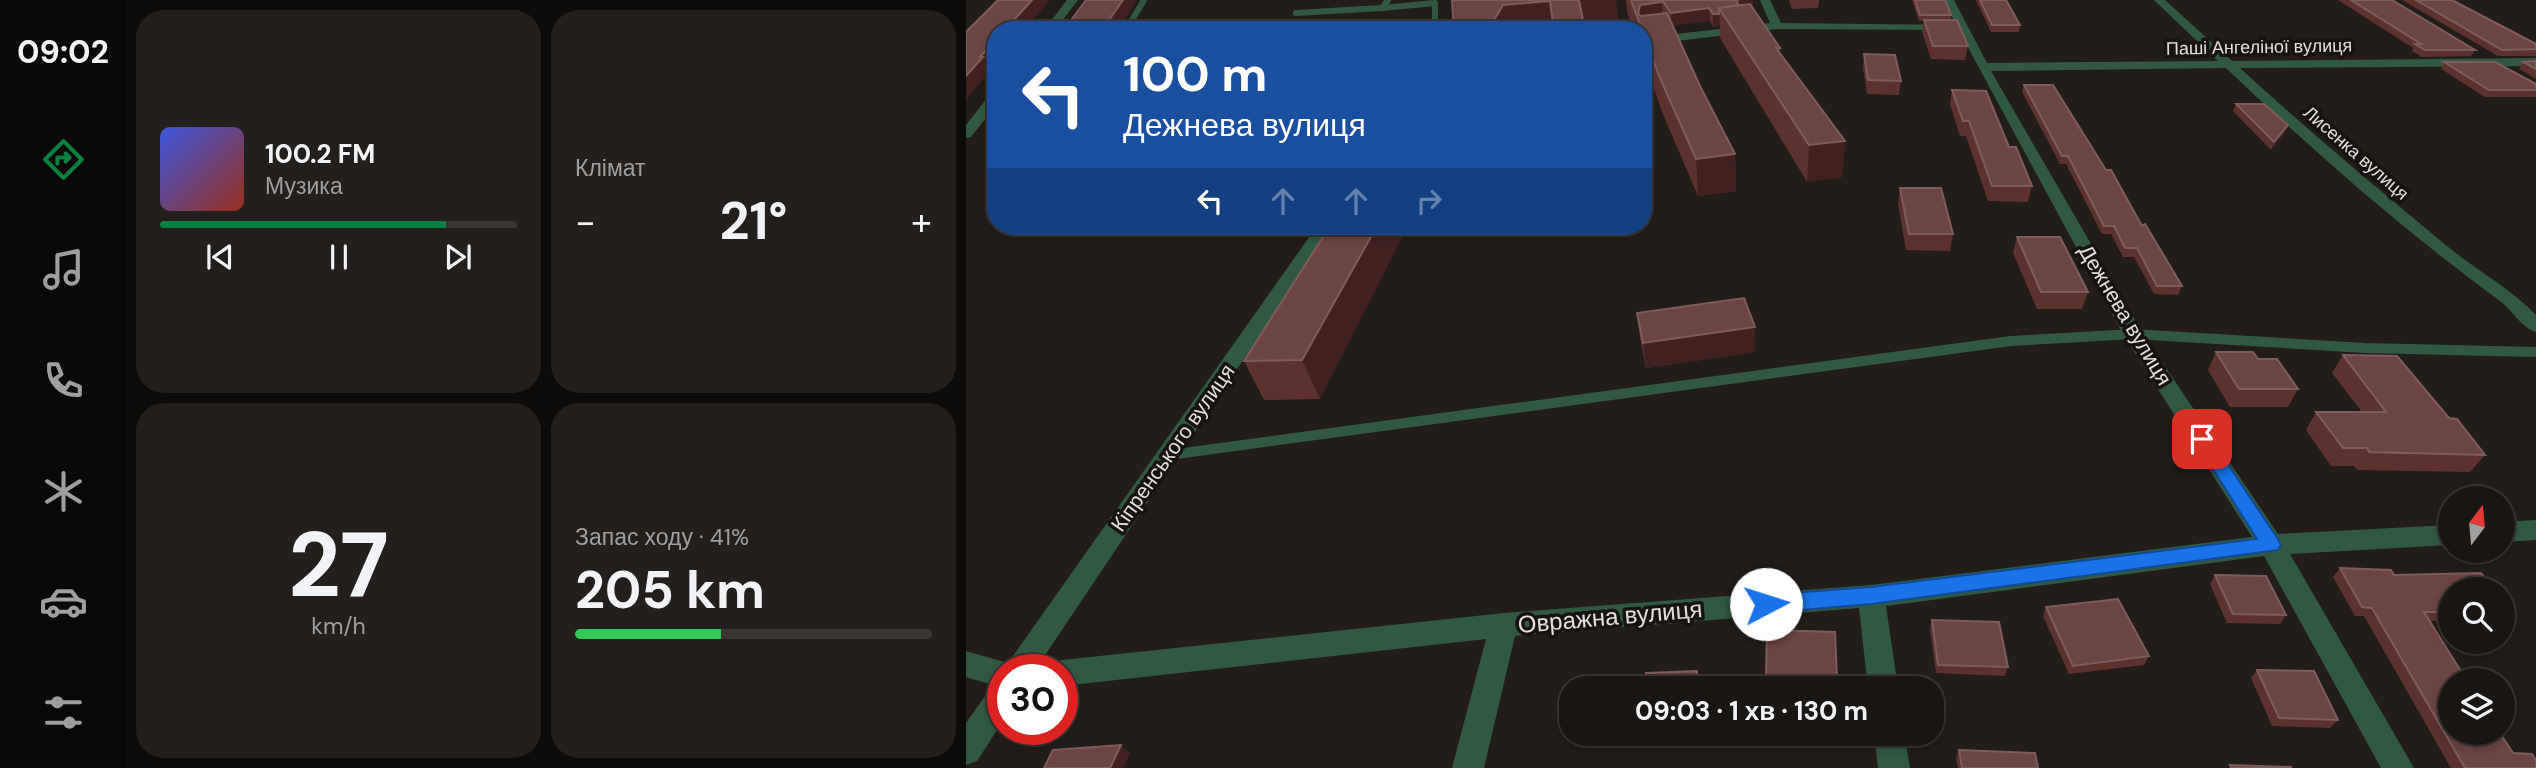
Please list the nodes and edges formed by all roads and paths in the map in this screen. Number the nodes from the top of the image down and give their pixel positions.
1 (1073, 0) edge
2 (1144, 0) edge
3 (1388, 0) edge
4 (1765, 0) edge
5 (1949, 0) edge
6 (2159, 0) edge
7 (1382, 8) junction
8 (1296, 13) dead end
9 (1056, 21) edge
10 (1131, 21) edge
11 (1435, 21) edge
12 (1777, 26) junction
13 (1964, 27) junction
14 (1652, 41) edge
15 (2470, 48) edge
16 (2493, 62) junction
17 (2536, 62) edge
18 (1983, 66) junction
19 (2230, 66) junction
20 (2514, 75) edge
21 (987, 104) edge
22 (972, 117) edge
23 (966, 134) edge
24 (1319, 235) edge
25 (2536, 326) edge
26 (2133, 334) junction
27 (2536, 352) edge
28 (1168, 455) junction
29 (2536, 530) edge
30 (2515, 531) edge
31 (2438, 536) edge
32 (2271, 545) junction
33 (1871, 596) junction
34 (1504, 625) junction
35 (1030, 654) edge
36 (966, 664) edge
37 (987, 670) edge
38 (1078, 671) edge
39 (1881, 676) edge
40 (987, 719) edge
41 (1891, 746) edge
42 (966, 750) edge
43 (1468, 768) edge
44 (1894, 768) edge
45 (2398, 768) edge

1 - 9 street
2 - 10 lane
3 - 7 lane
4 - 12 street
5 - 13 street, Дежнева вулиця
6 - 19 street, Лисенка вулиця
7 - 8 lane
7 - 11 lane
12 - 13 street
12 - 14 street
13 - 18 street, Дежнева вулиця
15 - 16 street
16 - 17 street, Паші Ангеліної вулиця
16 - 19 street, Паші Ангеліної вулиця
16 - 20 street
18 - 19 street, Паші Ангеліної вулиця
18 - 26 street, Дежнева вулиця
19 - 25 street, Лисенка вулиця
21 - 22 street
22 - 23 street
24 - 28 street, Кіпренського вулиця
26 - 27 lane
26 - 28 lane
26 - 32 street, Дежнева вулиця
28 - 35 street, Кіпренського вулиця
29 - 30 street
31 - 32 street, Овражна вулиця
32 - 33 street, Овражна вулиця
32 - 45 street, Дежнева вулиця
33 - 34 street, Овражна вулиця
33 - 39 street
34 - 38 street, Овражна вулиця
34 - 43 street
36 - 37 street
40 - 42 street
41 - 44 street

